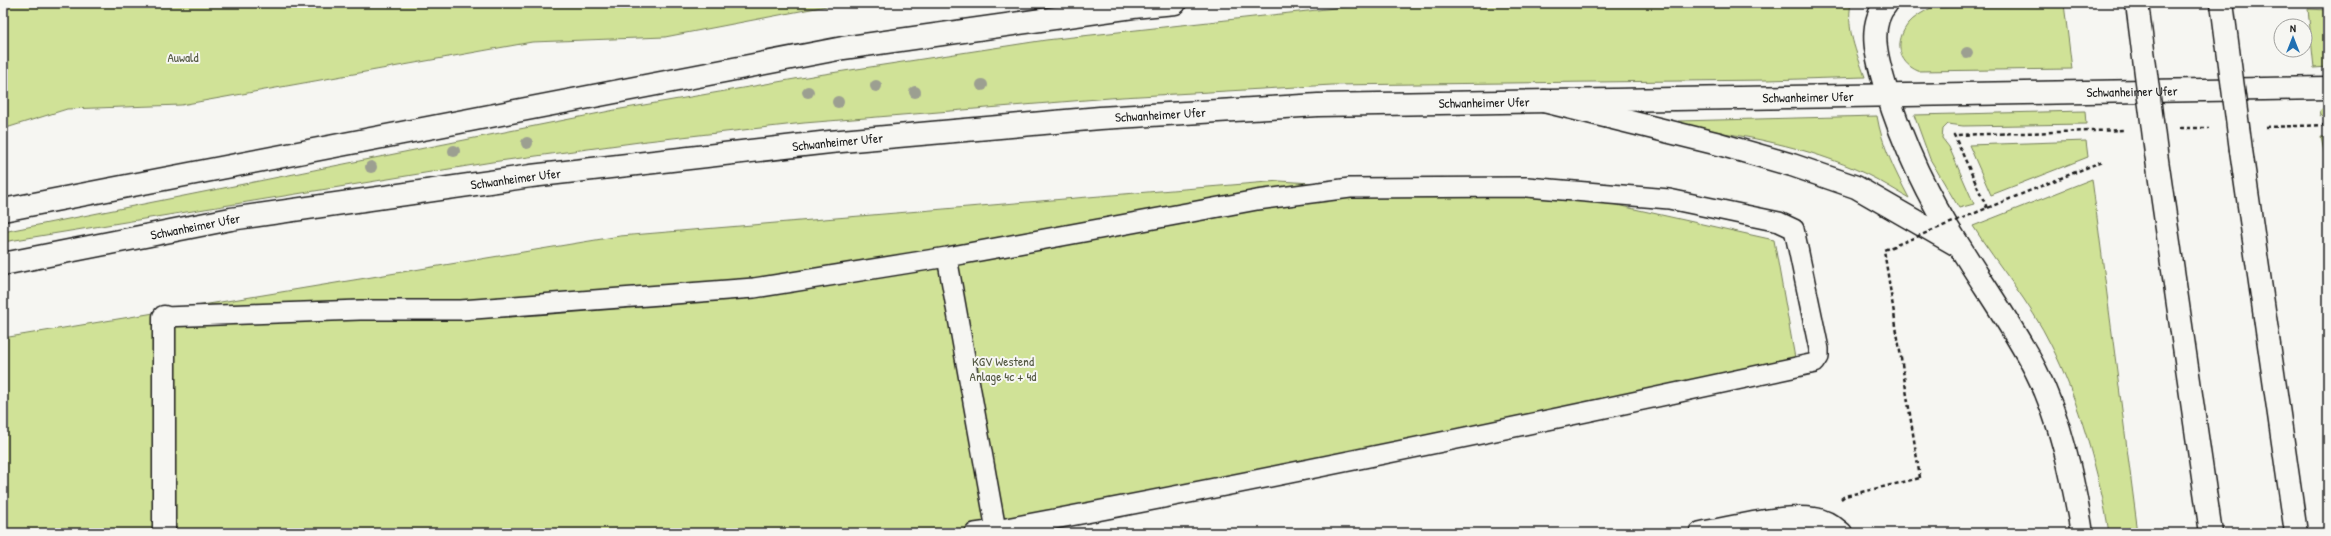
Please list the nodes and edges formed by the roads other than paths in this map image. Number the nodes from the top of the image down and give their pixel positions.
1 (1175, 3) edge
2 (1887, 3) edge
3 (2137, 3) edge
4 (2222, 3) edge
5 (2328, 88) edge
6 (1888, 96) junction
7 (1544, 101) junction
8 (3, 210) edge
9 (1959, 246) junction
10 (947, 257) junction
11 (3, 264) edge
12 (164, 316) joint
13 (996, 530) junction
14 (164, 533) edge
15 (975, 533) edge
16 (1701, 533) edge
17 (1841, 533) edge
18 (2082, 533) edge
19 (2211, 533) edge
20 (2296, 533) edge

1 - 8 main road
2 - 6 main road
3 - 19 main road, bridge
4 - 20 main road, bridge
5 - 6 main road, Schwanheimer Ufer
6 - 7 main road, Schwanheimer Ufer
6 - 9 main road
7 - 9 main road
7 - 11 main road, Schwanheimer Ufer
9 - 18 main road
10 - 12 lane
10 - 13 lane
10 - 13 lane
12 - 14 main road
13 - 15 lane
16 - 17 main road

